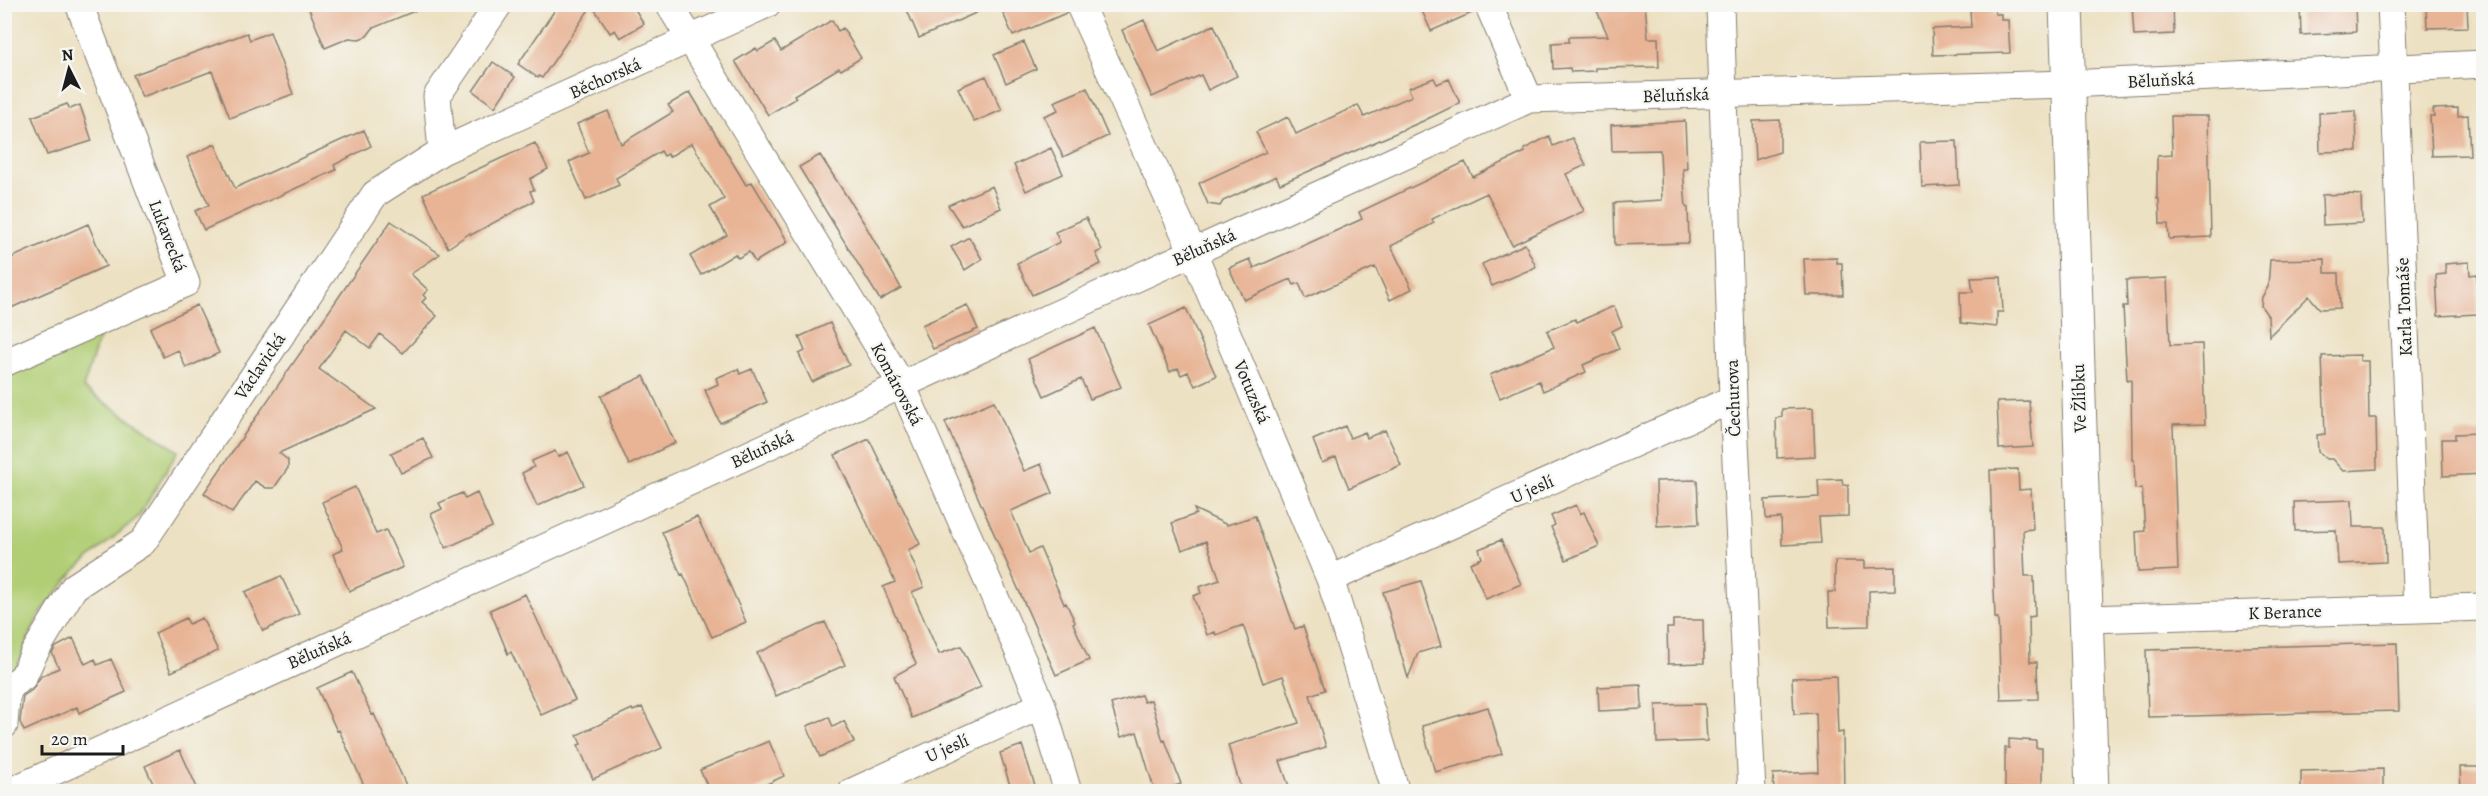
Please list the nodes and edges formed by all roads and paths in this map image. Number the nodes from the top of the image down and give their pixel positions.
1 (79, 4) edge
2 (499, 4) edge
3 (669, 4) edge
4 (767, 4) edge
5 (1079, 4) edge
6 (1488, 4) edge
7 (1720, 4) edge
8 (2066, 4) edge
9 (2391, 4) edge
10 (689, 40) junction
11 (2484, 64) edge
12 (2394, 69) junction
13 (2068, 84) junction
14 (1724, 93) junction
15 (1528, 99) junction
16 (442, 151) junction
17 (1193, 252) junction
18 (4, 363) edge
19 (902, 385) junction
20 (1733, 399) junction
21 (1330, 579) junction
22 (2484, 607) edge
23 (2417, 609) junction
24 (2087, 619) junction
25 (1042, 705) junction
26 (4, 725) edge
27 (9, 792) edge
28 (852, 792) edge
29 (1068, 792) edge
30 (1396, 792) edge
31 (1752, 792) edge
32 (2092, 792) edge

1 - 18 street, Lukavecká
2 - 16 street
3 - 10 street, Komárovská
4 - 10 street, Běchorská
5 - 17 street, Votuzská
6 - 15 street
7 - 14 street, Čechurova
8 - 13 street, Ve Žlíbku
9 - 12 street, Karla Tomáše
10 - 16 street, Běchorská
10 - 19 street, Komárovská
11 - 12 street, Běluňská
12 - 13 street, Běluňská
12 - 23 street, Karla Tomáše
13 - 14 street, Běluňská
13 - 24 street, Ve Žlíbku
14 - 15 street, Běluňská
14 - 20 street, Čechurova
15 - 17 street, Běluňská
16 - 26 street, Václavická
17 - 19 street, Běluňská
17 - 21 street, Votuzská
19 - 25 street, Komárovská
19 - 27 street, Běluňská
20 - 21 street, U jeslí
20 - 31 street, Čechurova
21 - 30 street, Votuzská
22 - 23 street, K Berance
23 - 24 street, K Berance
24 - 32 street, Ve Žlíbku
25 - 28 street, U jeslí
25 - 29 street, Komárovská

